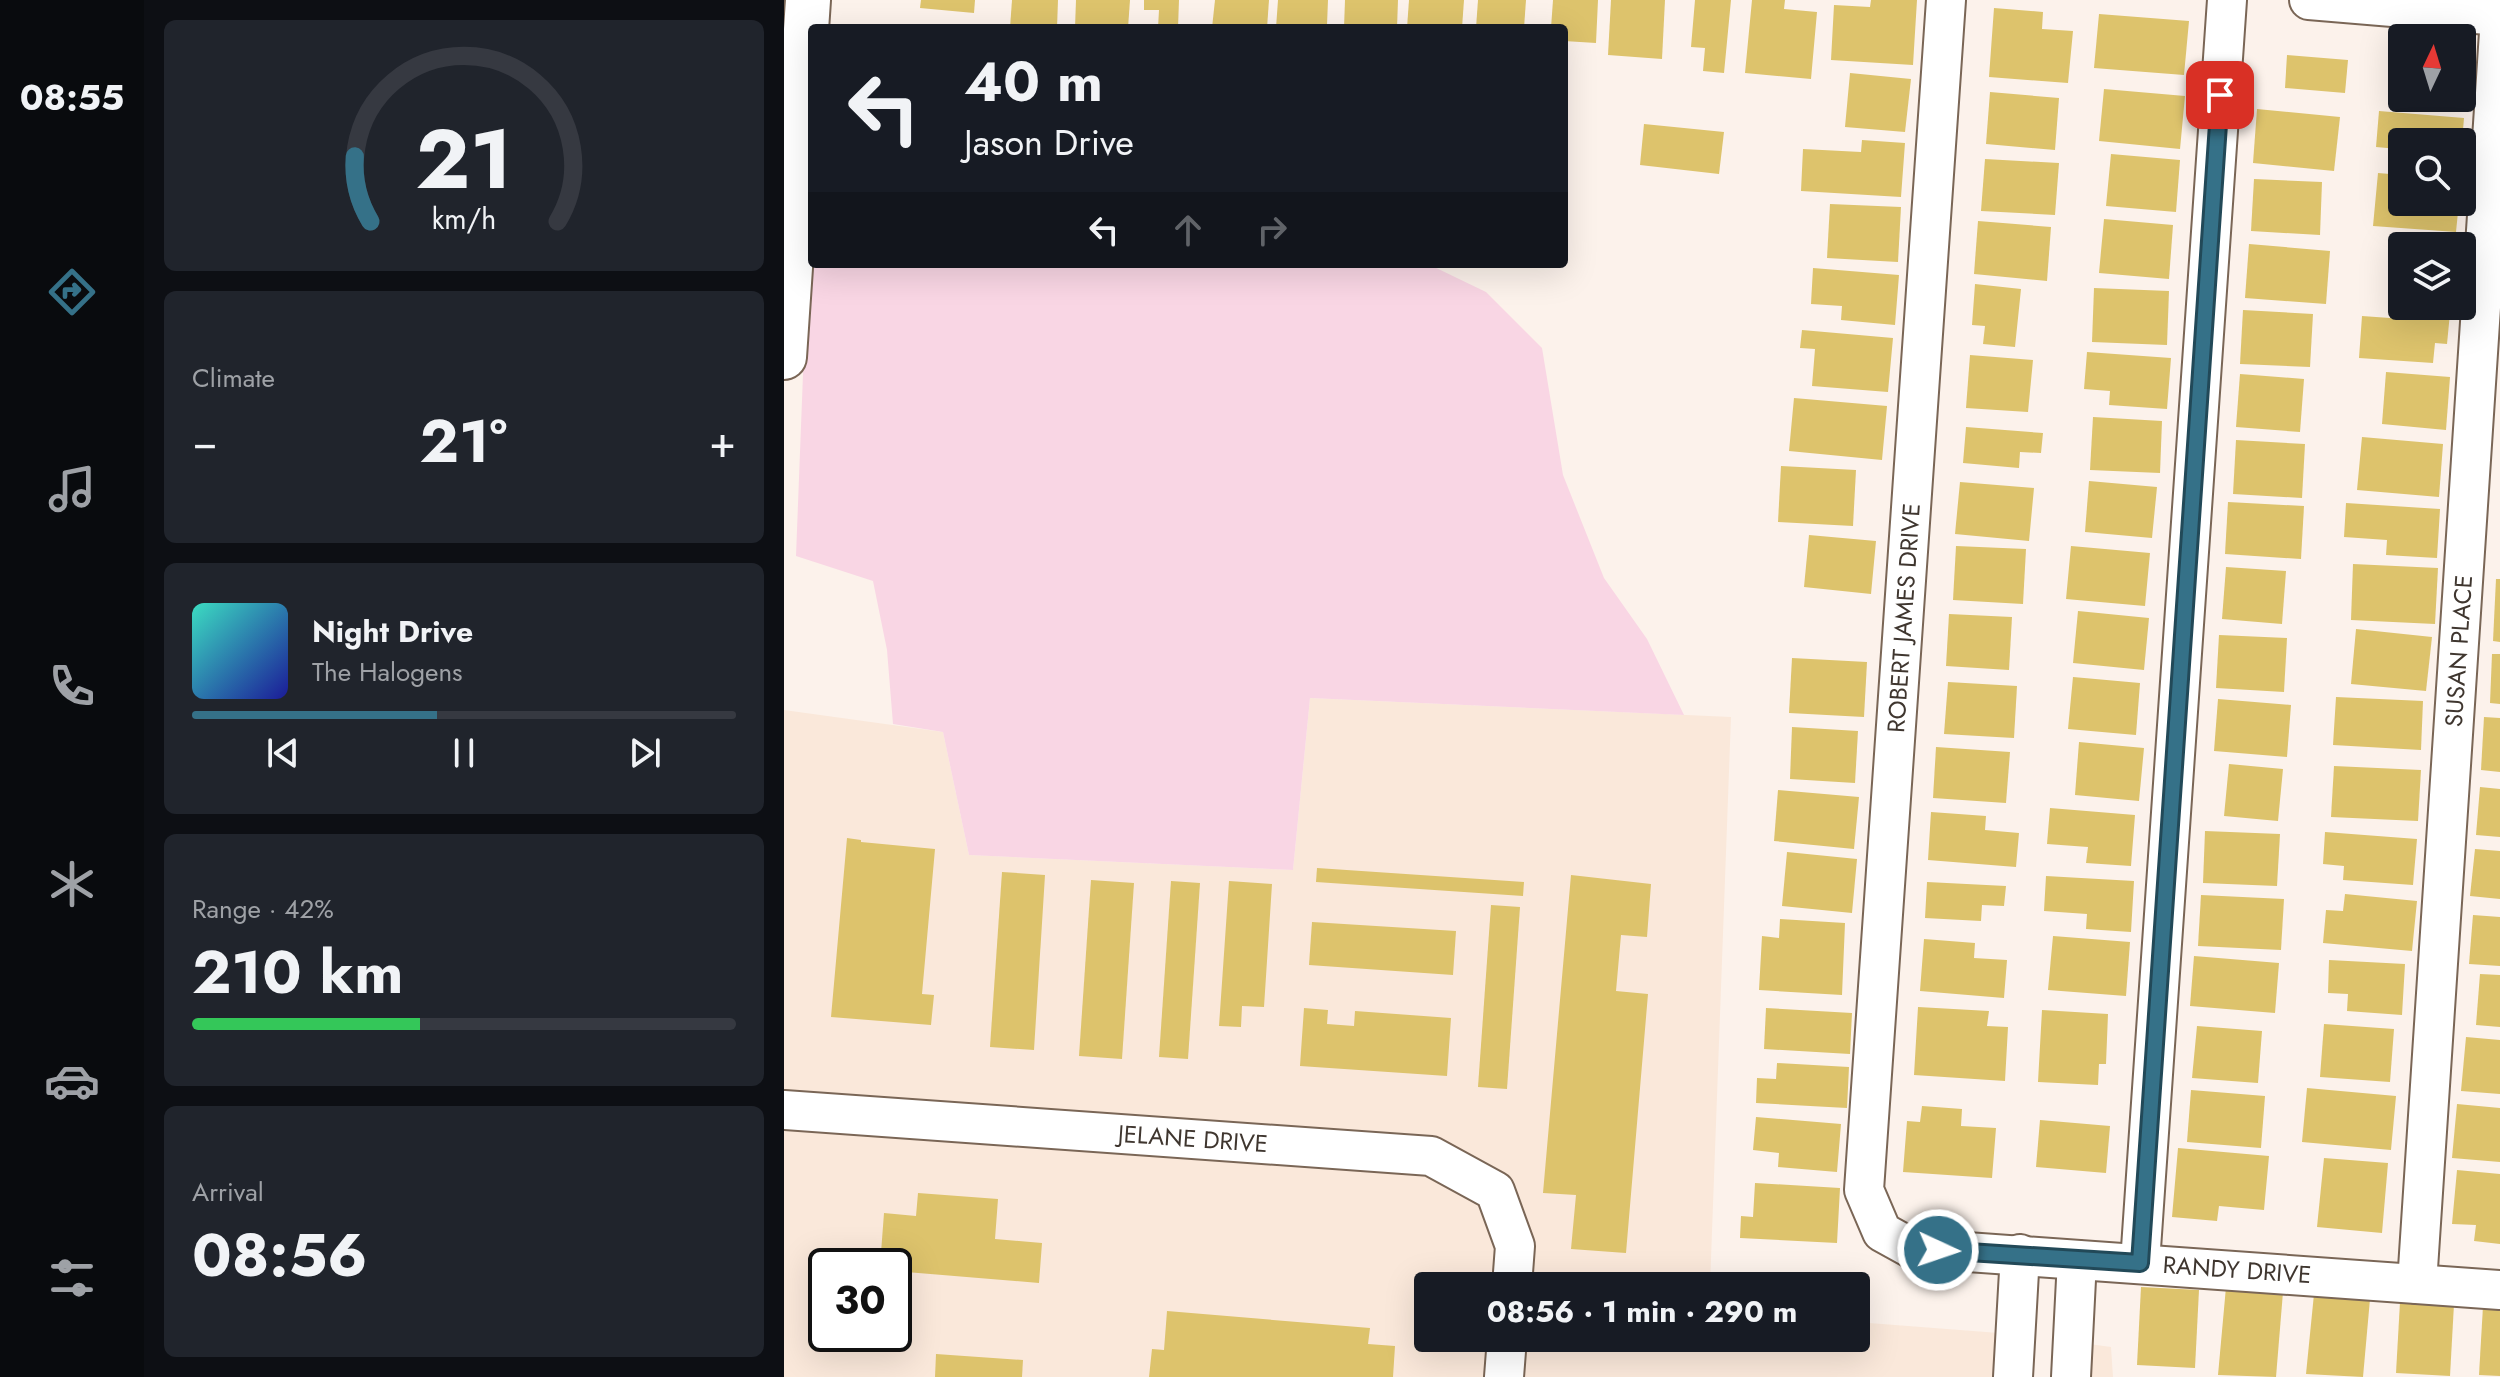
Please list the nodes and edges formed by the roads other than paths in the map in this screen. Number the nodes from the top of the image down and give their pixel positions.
1 (808, 0) edge
2 (1946, 0) edge
3 (2227, 0) edge
4 (2309, 0) edge
5 (2500, 16) edge
6 (784, 357) edge
7 (784, 1110) edge
8 (1882, 1232) joint
9 (2020, 1254) junction
10 (2077, 1260) junction
11 (2140, 1263) junction
12 (1513, 1272) edge
13 (2417, 1284) junction
14 (2500, 1290) edge
15 (1506, 1352) edge
16 (1504, 1377) edge
17 (2013, 1377) edge
18 (2071, 1377) edge

1 - 6 street
2 - 8 street, ROBERT JAMES DRIVE
3 - 11 street
4 - 5 street
5 - 13 street, SUSAN PLACE
7 - 12 street, JELANE DRIVE
8 - 9 street, RANDY DRIVE
9 - 10 street, RANDY DRIVE
9 - 17 street
10 - 11 street, RANDY DRIVE
10 - 18 street
11 - 13 street, RANDY DRIVE
13 - 14 street, RANDY DRIVE
15 - 16 street

